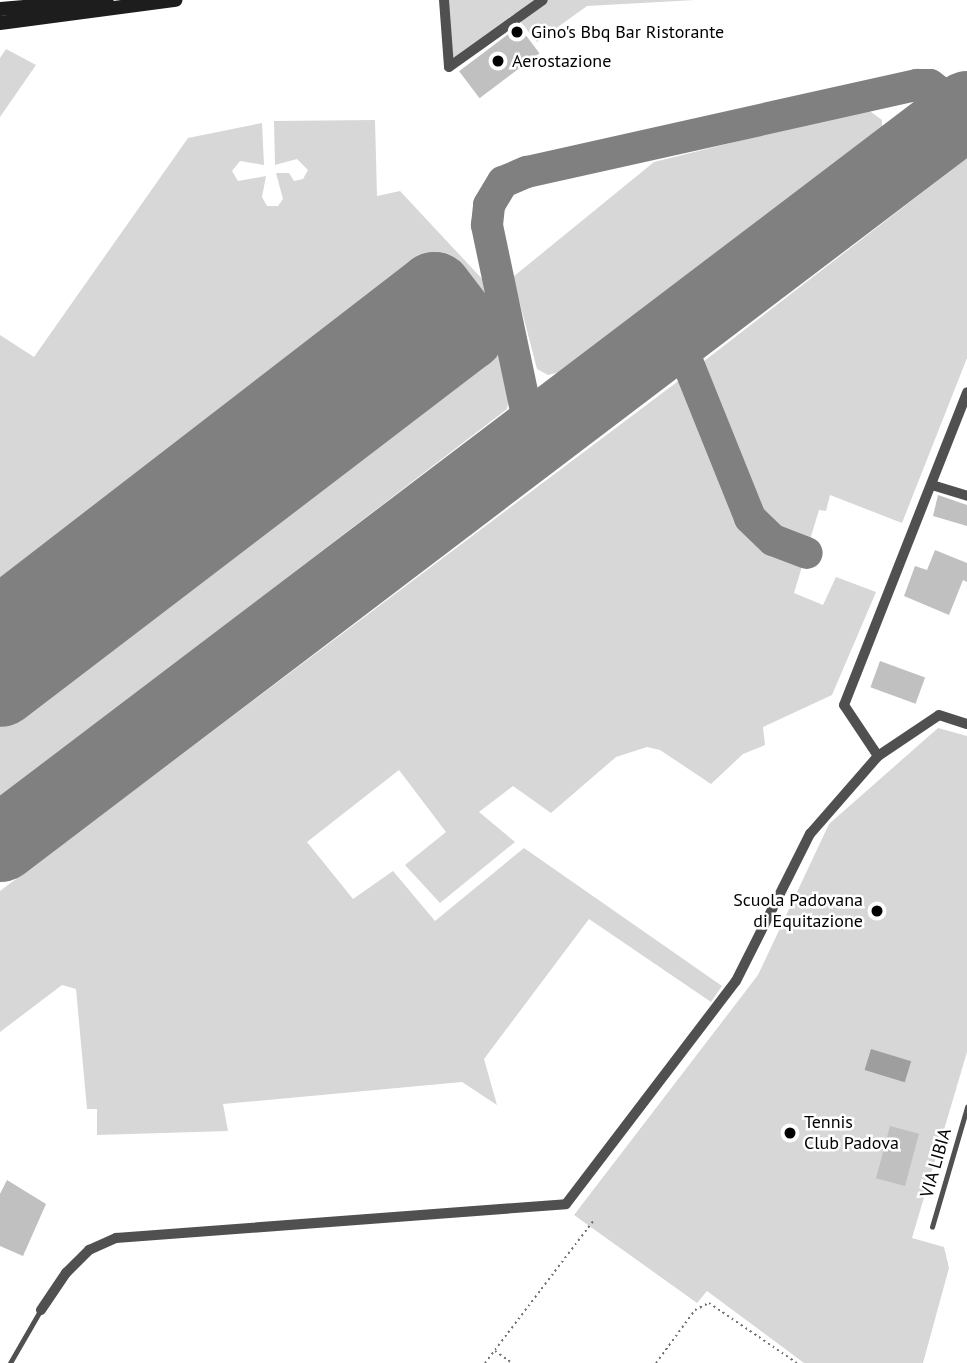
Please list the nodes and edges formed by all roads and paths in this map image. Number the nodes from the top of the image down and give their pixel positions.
1 (107, 0) edge
2 (175, 0) edge
3 (444, 0) edge
4 (543, 0) edge
5 (5, 16) edge
6 (967, 392) edge
7 (932, 485) junction
8 (967, 496) edge
9 (967, 724) edge
10 (878, 756) junction
11 (967, 1107) edge
12 (594, 1220) dead end
13 (932, 1227) dead end
14 (41, 1310) joint
15 (495, 1350) junction
16 (10, 1363) edge
17 (485, 1363) edge
18 (512, 1363) edge
19 (656, 1363) edge
20 (797, 1363) edge

1 - 5 main road
2 - 5 main road
3 - 4 street
6 - 7 street
7 - 8 street
7 - 10 street
9 - 10 street
10 - 14 street
11 - 13 lane, VIA LIBIA
12 - 15 path
14 - 16 lane
15 - 17 path
15 - 18 path
19 - 20 path

